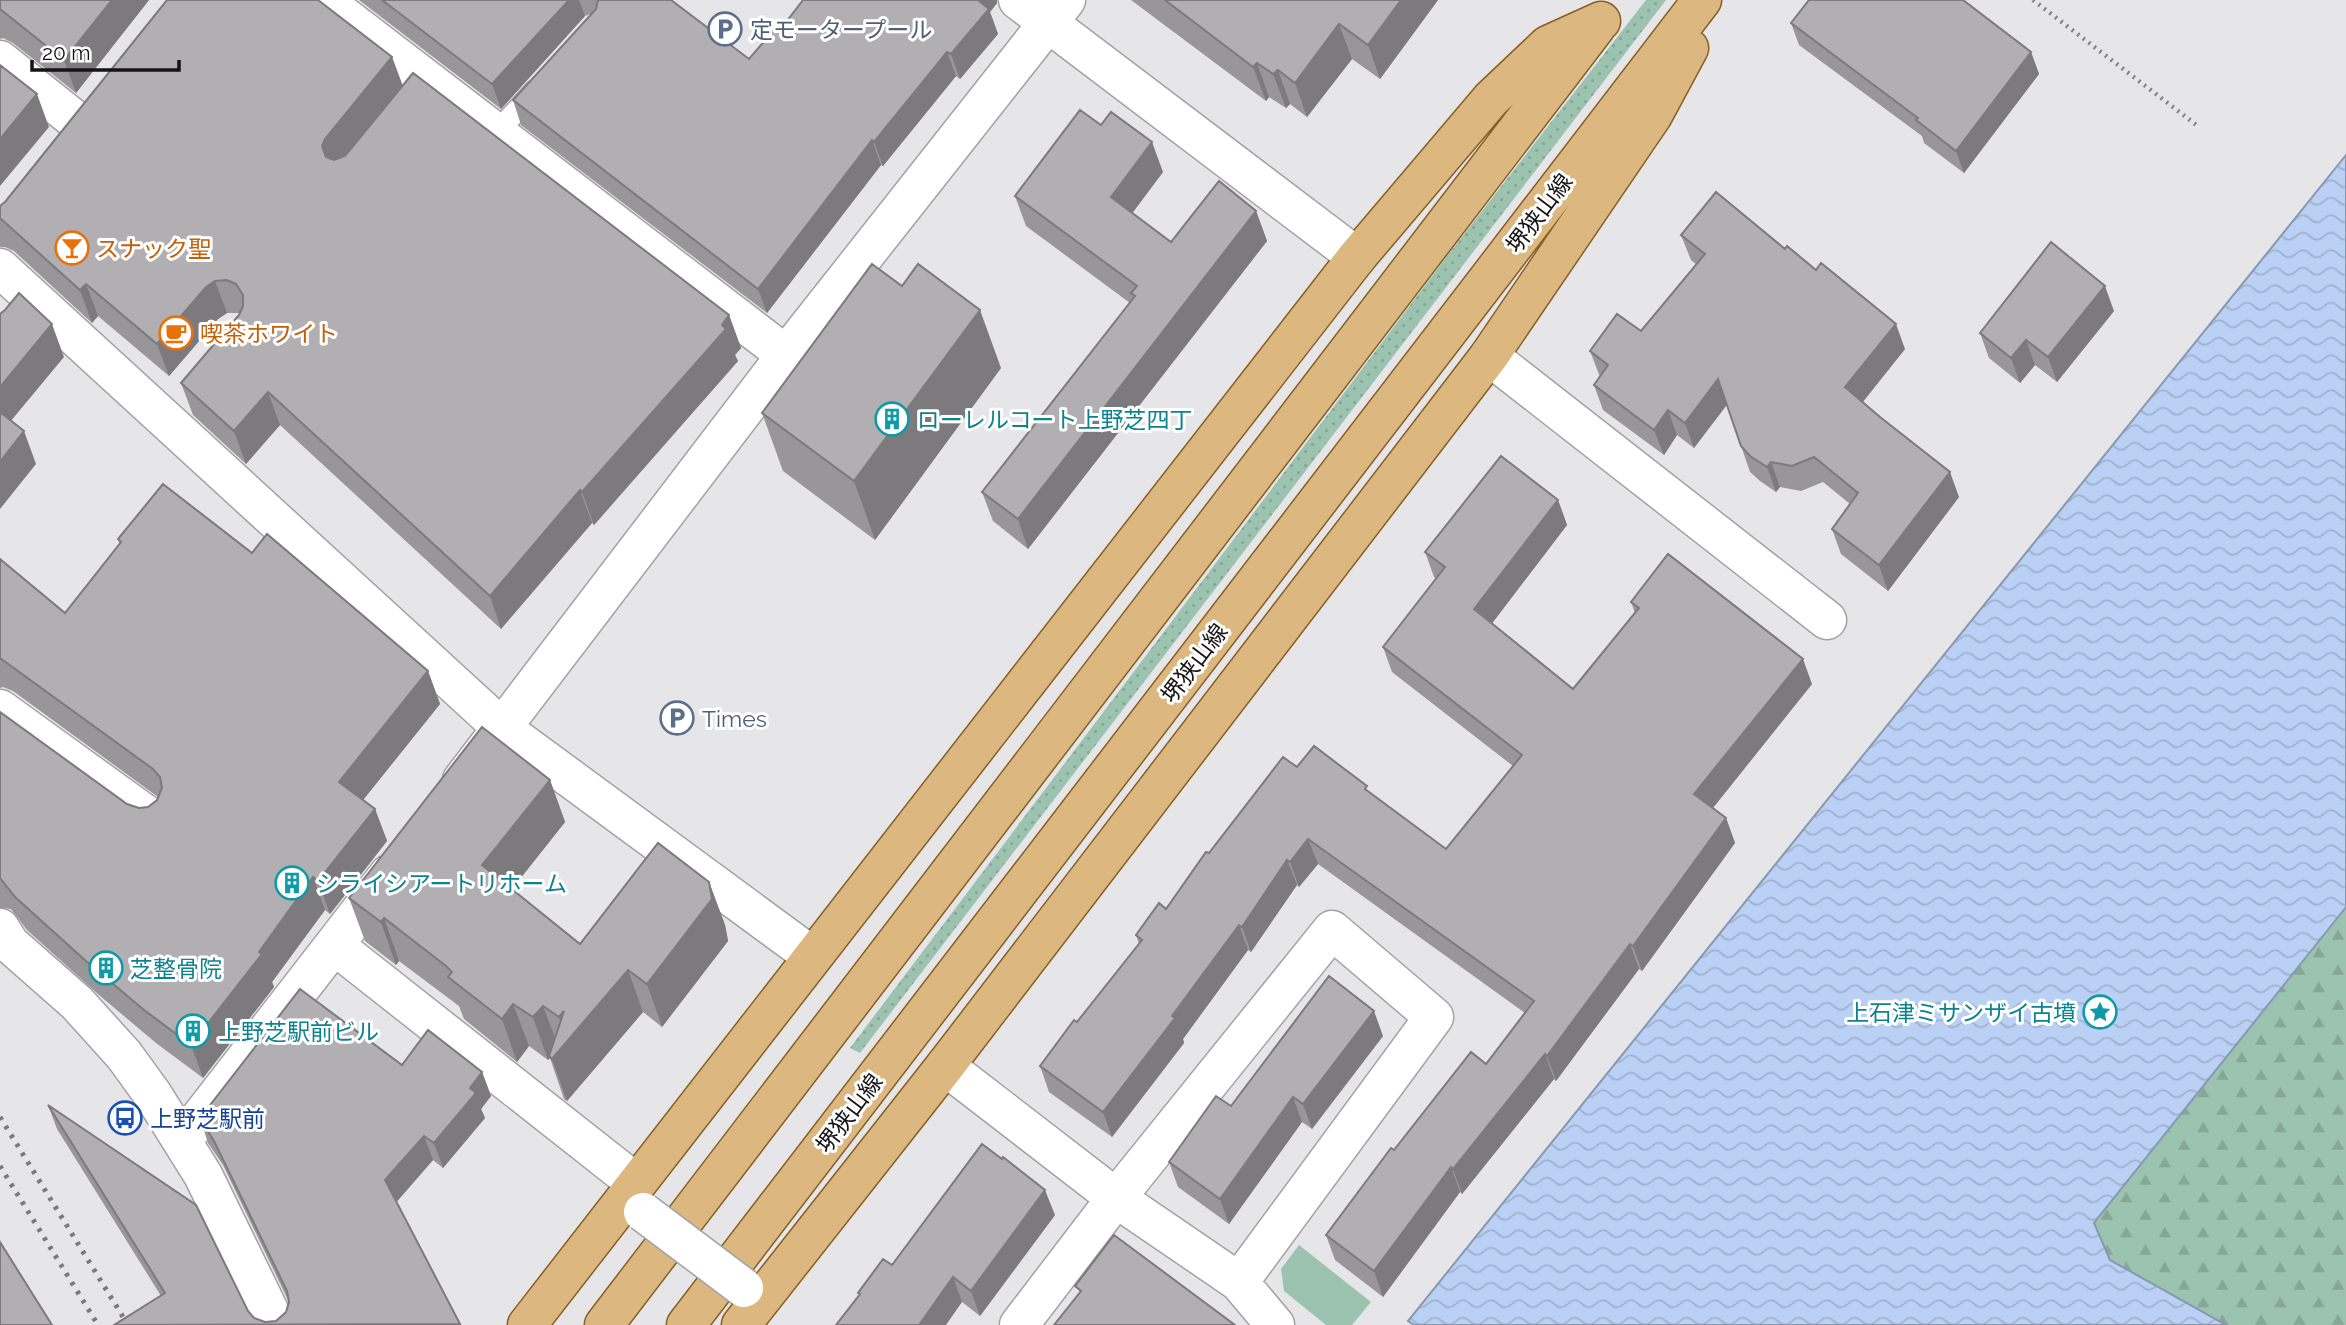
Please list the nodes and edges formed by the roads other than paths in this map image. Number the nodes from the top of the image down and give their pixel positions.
1 (323, 0) edge
2 (1017, 0) edge
3 (1702, 0) edge
4 (1715, 0) edge
5 (1609, 10) edge
6 (1057, 12) edge
7 (0, 60) edge
8 (550, 74) edge
9 (79, 123) edge
10 (496, 133) junction
11 (1357, 257) junction
12 (0, 268) edge
13 (786, 355) junction
14 (1489, 356) junction
15 (1827, 620) dead end
16 (0, 709) edge
17 (502, 728) junction
18 (443, 804) edge
19 (152, 820) edge
20 (409, 848) edge
21 (0, 928) edge
22 (334, 945) junction
23 (812, 956) junction
24 (945, 1066) junction
25 (182, 1141) junction
26 (635, 1197) junction
27 (1116, 1198) junction
28 (1239, 1282) junction
29 (748, 1305) edge
30 (276, 1325) edge
31 (527, 1325) edge
32 (604, 1325) edge
33 (686, 1325) edge
34 (1019, 1325) edge
35 (1275, 1325) edge

1 - 10 street
2 - 6 street
3 - 33 main road, 堺狭山線
4 - 14 main road
5 - 11 main road
5 - 32 main road
6 - 11 street
6 - 13 street
7 - 9 street
8 - 10 lane
10 - 13 street
11 - 23 main road
12 - 17 street
13 - 17 street
14 - 15 street
14 - 24 main road
16 - 19 street
17 - 18 street
17 - 23 street
20 - 22 street
21 - 25 street
22 - 25 street
22 - 26 street
23 - 26 main road
24 - 27 street
24 - 29 main road
25 - 30 street
26 - 29 street, bridge
26 - 31 main road
27 - 28 street
27 - 28 street
27 - 34 street
28 - 35 street

